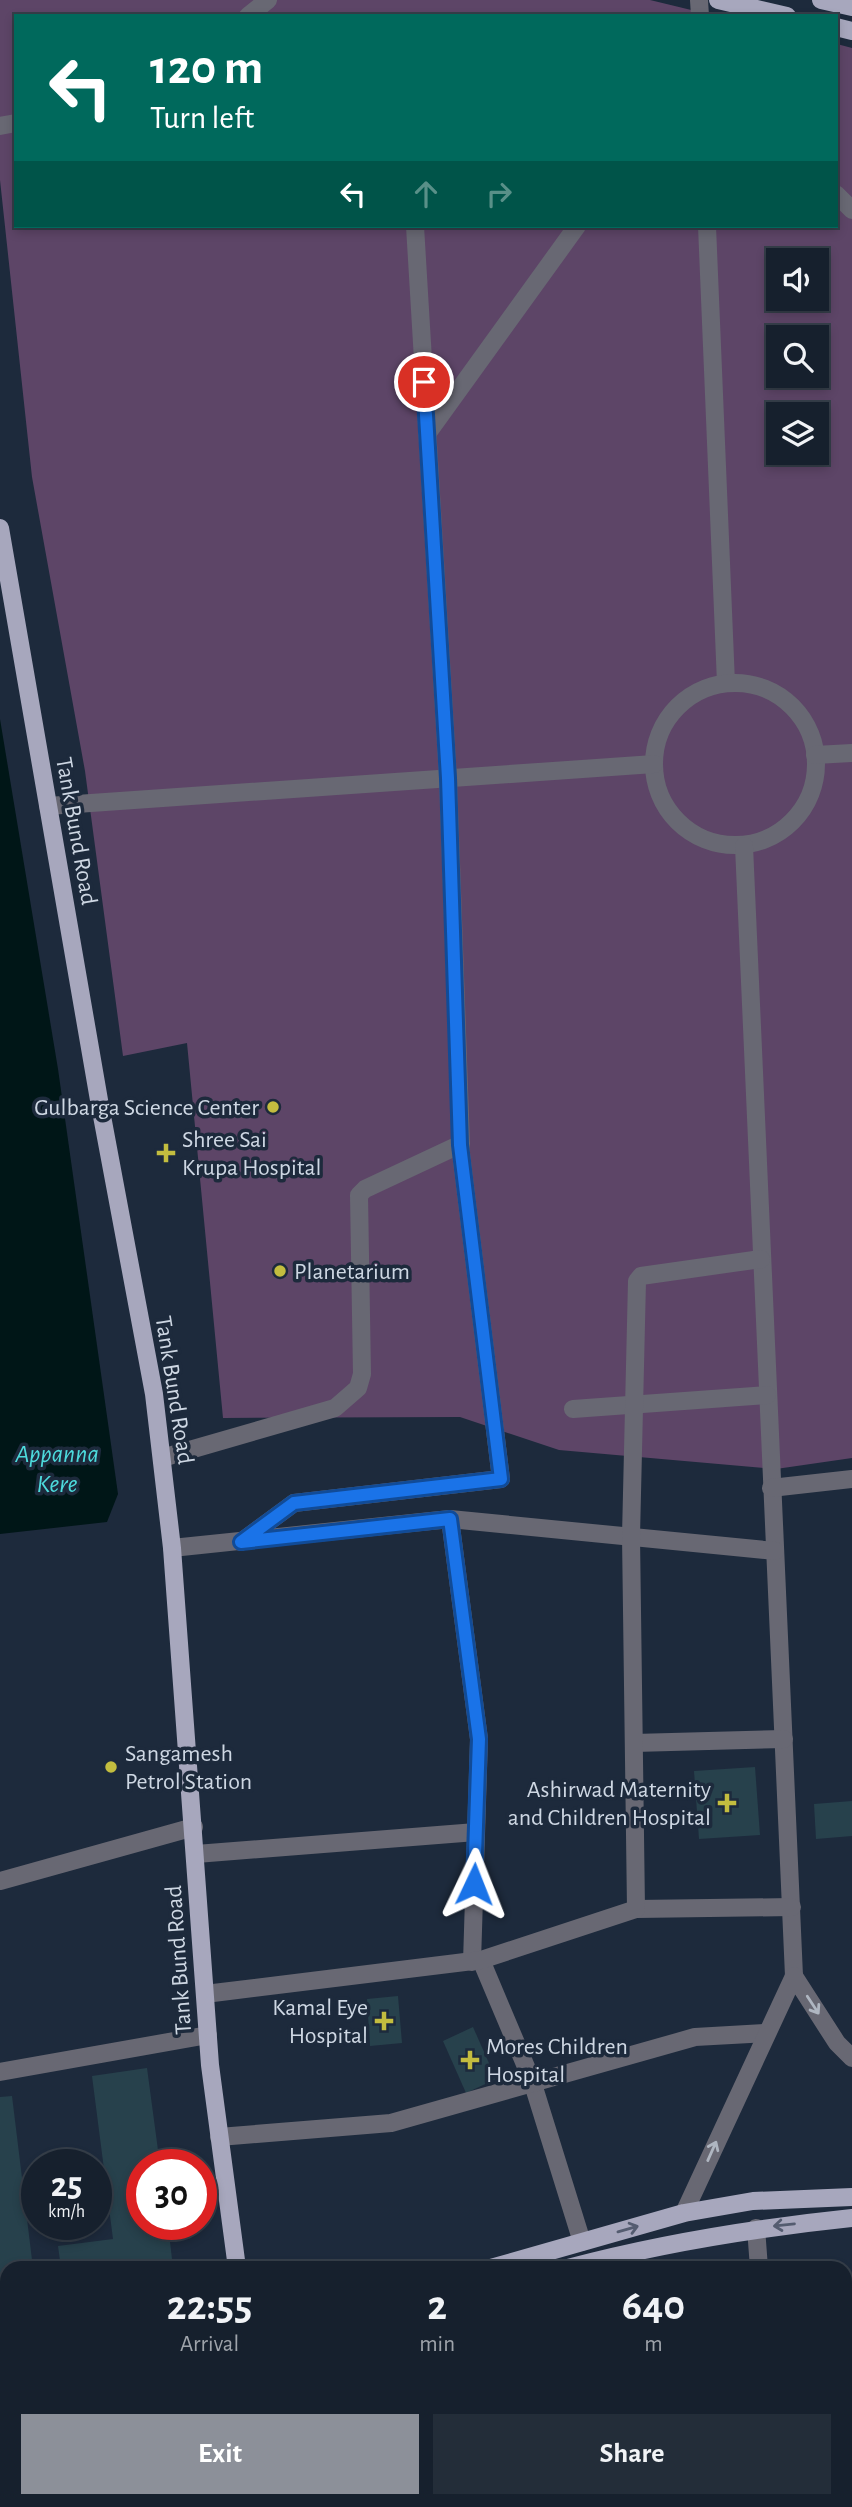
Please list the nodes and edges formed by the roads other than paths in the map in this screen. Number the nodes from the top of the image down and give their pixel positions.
1 (268, 0) edge
2 (718, 0) edge
3 (821, 0) edge
4 (852, 7) edge
5 (250, 14) edge
6 (778, 14) edge
7 (838, 196) edge
8 (852, 210) edge
9 (415, 228) edge
10 (576, 228) edge
11 (708, 228) edge
12 (427, 434) junction
13 (0, 528) edge
14 (726, 683) junction
15 (852, 753) edge
16 (815, 755) junction
17 (654, 764) junction
18 (448, 778) junction
19 (48, 806) junction
20 (744, 846) junction
21 (460, 1145) junction
22 (761, 1259) junction
23 (767, 1395) junction
24 (635, 1403) junction
25 (573, 1409) dead end
26 (162, 1458) junction
27 (852, 1479) edge
28 (771, 1488) junction
29 (450, 1519) junction
30 (631, 1535) junction
31 (241, 1542) junction
32 (172, 1548) junction
33 (775, 1551) junction
34 (784, 1739) junction
35 (634, 1743) junction
36 (194, 1827) junction
37 (476, 1832) junction
38 (196, 1854) junction
39 (0, 1881) edge
40 (792, 1907) junction
41 (636, 1909) junction
42 (476, 1961) junction
43 (794, 1976) junction
44 (205, 1994) junction
45 (766, 2033) junction
46 (208, 2035) junction
47 (852, 2058) edge
48 (0, 2072) edge
49 (532, 2081) junction
50 (219, 2137) junction
51 (852, 2197) edge
52 (684, 2213) junction
53 (852, 2218) edge
54 (755, 2228) junction
55 (582, 2242) junction
56 (236, 2261) edge
57 (516, 2261) edge
58 (594, 2261) edge
59 (758, 2261) edge

1 - 5 street
2 - 6 main road
3 - 4 main road
7 - 8 street
9 - 12 street
10 - 12 street
11 - 14 street
12 - 18 street
13 - 19 main road, Tank Bund Road
14 - 16 street
14 - 17 street
15 - 16 street
16 - 20 street
17 - 18 street
17 - 20 street
18 - 19 street
18 - 21 street
19 - 26 main road, Tank Bund Road
20 - 22 street
21 - 26 street
21 - 31 street
22 - 23 street
22 - 24 street
23 - 24 street
23 - 28 street
24 - 25 street
24 - 30 street
26 - 32 main road, Tank Bund Road
27 - 28 street
28 - 33 street
29 - 30 street
29 - 31 street
29 - 37 street
30 - 33 street
30 - 35 street
31 - 32 street
32 - 36 main road, Tank Bund Road
33 - 34 street
34 - 35 street
34 - 40 street
35 - 41 street
36 - 38 main road, Tank Bund Road
36 - 39 street
37 - 38 street
37 - 42 street
38 - 44 main road, Tank Bund Road
40 - 41 street
40 - 43 street
41 - 42 street
42 - 44 street
42 - 49 street
43 - 45 street
43 -> 47 street
44 - 46 main road, Tank Bund Road
45 - 49 street
52 -> 45 street
46 - 48 street
46 - 50 main road, Tank Bund Road
49 - 50 street
49 - 55 street
50 - 56 main road, Tank Bund Road
51 - 52 main road
55 -> 52 main road
53 -> 54 main road
54 - 58 main road
54 - 59 street
55 - 57 main road

